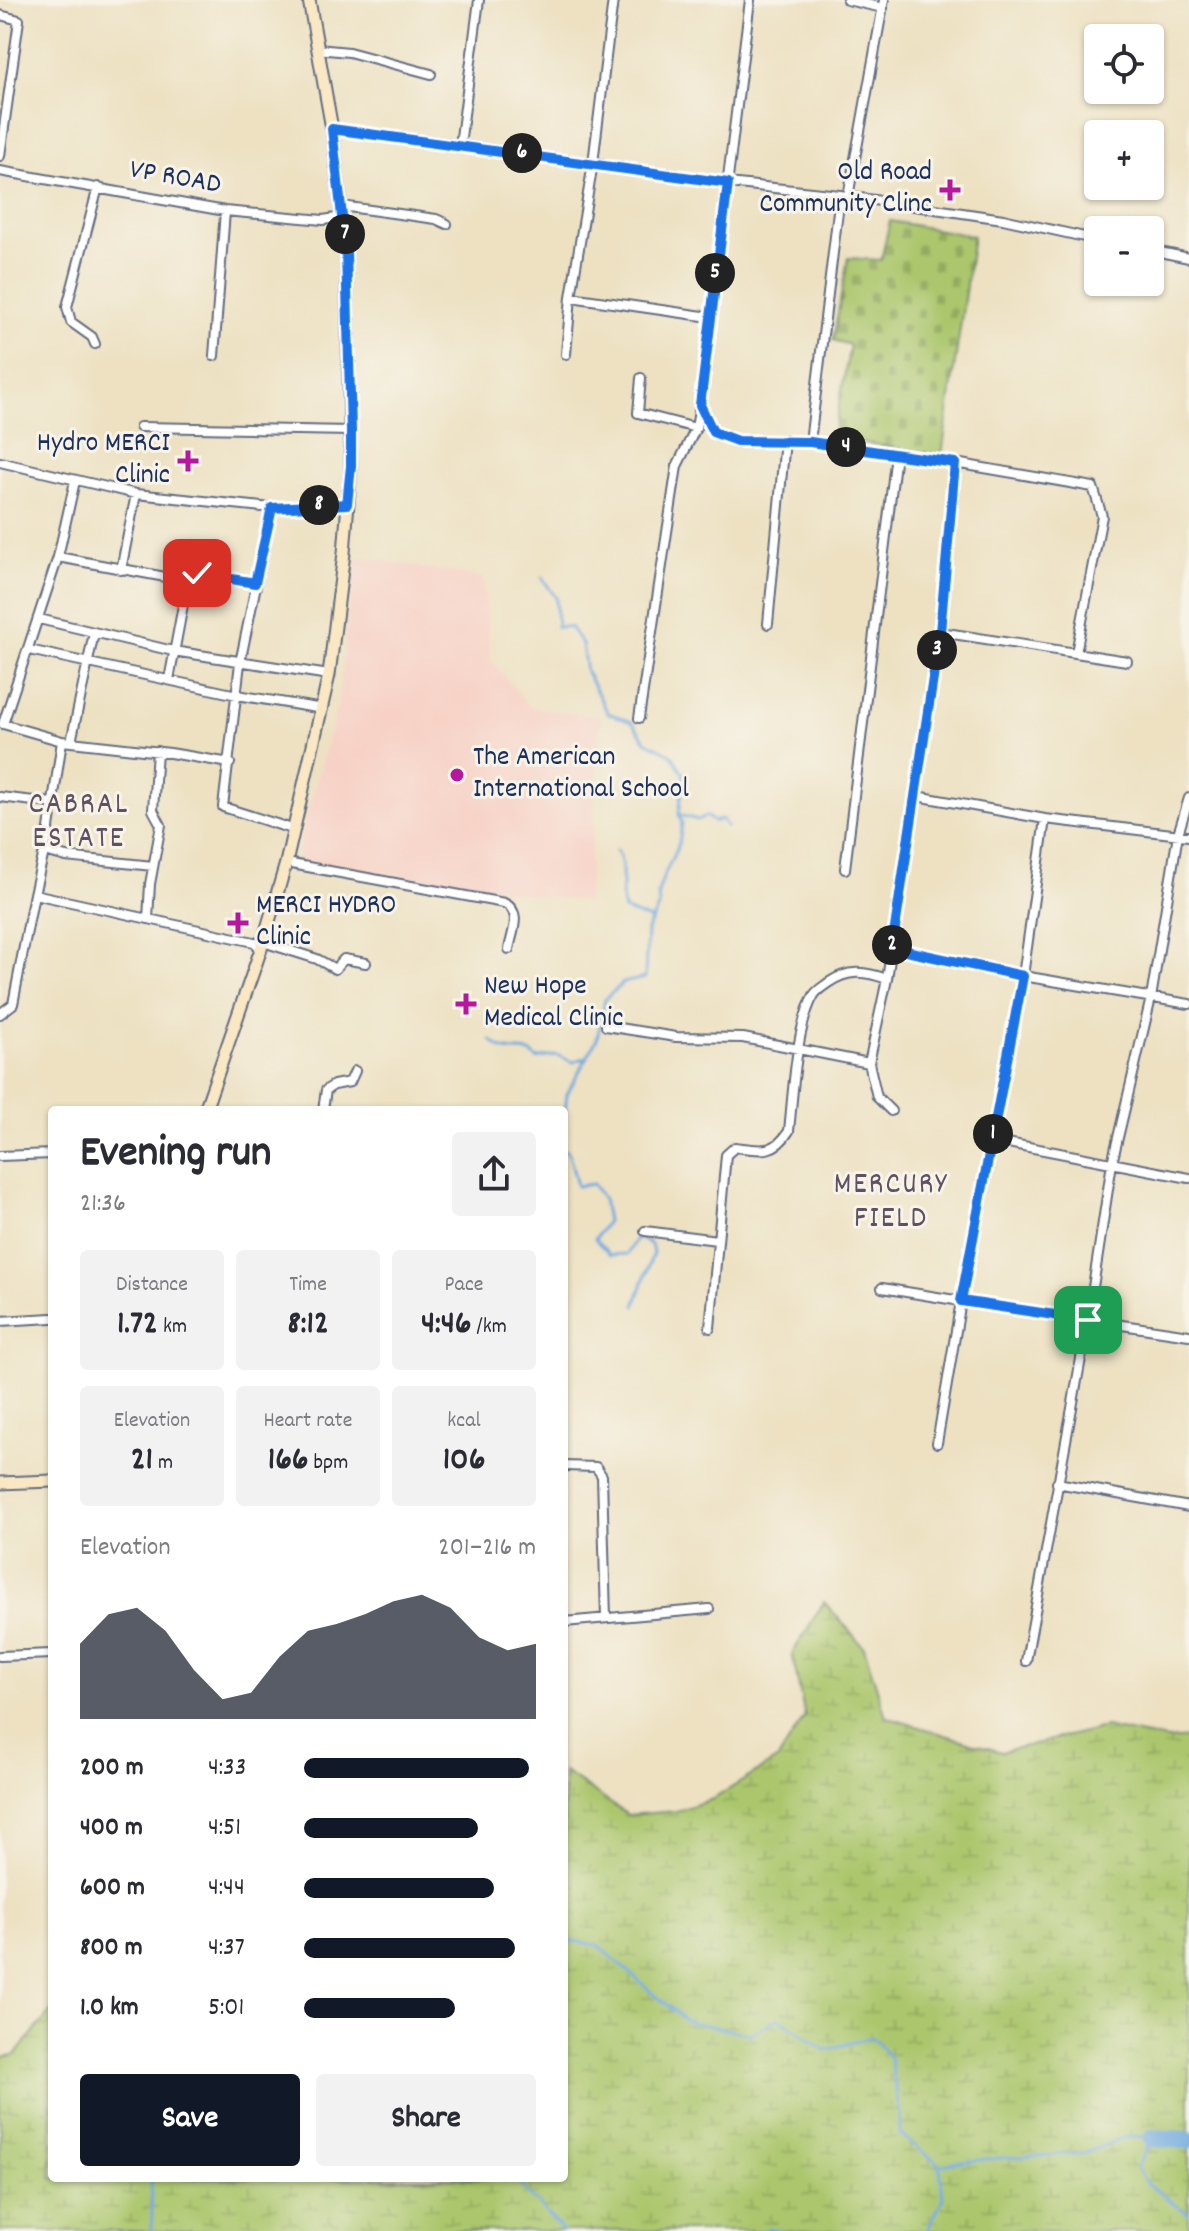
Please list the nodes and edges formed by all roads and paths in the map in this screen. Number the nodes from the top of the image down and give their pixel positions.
1 (309, 0) edge
2 (479, 0) edge
3 (613, 0) edge
4 (750, 0) edge
5 (847, 0) edge
6 (883, 4) edge
7 (0, 15) edge
8 (317, 49) junction
9 (431, 74) dead end
10 (332, 129) junction
11 (460, 145) junction
12 (0, 156) edge
13 (593, 163) junction
14 (0, 171) edge
15 (728, 183) junction
16 (98, 187) junction
17 (844, 196) junction
18 (225, 211) junction
19 (342, 211) junction
20 (447, 224) dead end
21 (1084, 237) edge
22 (1164, 253) edge
23 (1189, 258) edge
24 (571, 297) junction
25 (710, 317) junction
26 (95, 344) dead end
27 (566, 354) dead end
28 (214, 356) dead end
29 (641, 378) dead end
30 (700, 405) junction
31 (140, 427) dead end
32 (696, 428) junction
33 (351, 431) junction
34 (785, 440) junction
35 (810, 442) junction
36 (896, 454) junction
37 (0, 462) edge
38 (955, 463) junction
39 (75, 481) junction
40 (136, 494) junction
41 (347, 504) junction
42 (272, 508) junction
43 (58, 557) junction
44 (121, 570) junction
45 (189, 573) junction
46 (255, 583) junction
47 (39, 619) junction
48 (768, 624) dead end
49 (940, 632) junction
50 (94, 633) junction
51 (29, 650) junction
52 (173, 651) junction
53 (1076, 653) junction
54 (1127, 661) dead end
55 (87, 663) junction
56 (240, 663) junction
57 (329, 675) junction
58 (169, 680) junction
59 (237, 695) junction
60 (323, 709) junction
61 (639, 718) dead end
62 (66, 741) junction
63 (157, 751) junction
64 (230, 763) junction
65 (917, 796) junction
66 (0, 797) edge
67 (1189, 798) edge
68 (51, 803) junction
69 (1045, 819) junction
70 (292, 829) junction
71 (1178, 834) junction
72 (1189, 836) edge
73 (45, 851) junction
74 (286, 863) junction
75 (153, 866) junction
76 (845, 869) dead end
77 (34, 894) junction
78 (148, 919) junction
79 (262, 945) junction
80 (892, 948) junction
81 (509, 949) dead end
82 (366, 963) dead end
83 (1023, 976) junction
84 (887, 979) junction
85 (1151, 998) junction
86 (1189, 1004) edge
87 (0, 1014) edge
88 (606, 1026) dead end
89 (799, 1050) junction
90 (869, 1063) junction
91 (355, 1071) dead end
92 (206, 1106) edge
93 (324, 1106) edge
94 (891, 1111) dead end
95 (992, 1140) junction
96 (48, 1154) edge
97 (0, 1156) edge
98 (1112, 1163) junction
99 (1189, 1178) edge
100 (645, 1231) dead end
101 (717, 1240) junction
102 (882, 1288) dead end
103 (961, 1301) junction
104 (48, 1318) edge
105 (1088, 1320) junction
106 (0, 1321) edge
107 (710, 1328) dead end
108 (1189, 1335) edge
109 (937, 1443) dead end
110 (568, 1466) edge
111 (48, 1481) edge
112 (0, 1483) edge
113 (1057, 1483) junction
114 (1189, 1507) edge
115 (709, 1609) dead end
116 (606, 1618) junction
117 (568, 1622) edge
118 (48, 1654) edge
119 (0, 1656) edge
120 (1026, 1661) dead end

1 - 8 street
2 - 11 street
3 - 13 street
4 - 15 street
5 - 6 street
6 - 17 street
7 - 12 street
8 - 9 street
8 - 10 street
10 - 11 street
10 - 19 street
11 - 13 street
13 - 15 street
13 - 24 street
14 - 16 street, VP ROAD
15 - 17 street
15 - 25 street
16 - 18 street, VP ROAD
16 - 26 street
17 - 21 street
17 - 35 street
18 - 19 street, VP ROAD
18 - 28 street
19 - 20 street, VP ROAD
19 - 33 street
22 - 23 street
24 - 25 street
24 - 27 street
25 - 30 street
29 - 32 street
30 - 32 street
30 - 34 street
31 - 33 street
32 - 61 street
33 - 41 street
34 - 35 street
34 - 48 street
35 - 36 street
36 - 38 street
36 - 76 street
37 - 39 street
38 - 49 street
38 - 53 street
39 - 40 street
39 - 43 street
40 - 42 street
40 - 44 street
41 - 42 street
41 - 57 street
42 - 46 street
43 - 44 street
43 - 47 street
44 - 45 street
45 - 46 street
45 - 52 street
46 - 56 street
47 - 50 street
47 - 51 street
49 - 53 street
49 - 65 street
50 - 52 street
50 - 55 street
51 - 55 street
51 - 62 street
52 - 56 street
52 - 58 street
53 - 54 street
55 - 58 street
55 - 62 street
56 - 57 street
56 - 59 street
57 - 60 street
58 - 59 street
59 - 60 street
59 - 64 street
60 - 70 street
62 - 63 street
62 - 68 street
63 - 64 street
63 - 75 street
64 - 70 street
65 - 69 street
65 - 80 street
66 - 68 street
67 - 71 street
68 - 73 street
69 - 71 street
69 - 83 street
70 - 74 street
71 - 72 street
71 - 85 street
73 - 75 street
73 - 77 street
74 - 79 street
74 - 81 street
75 - 78 street
77 - 78 street
77 - 87 street
78 - 79 street
79 - 82 street
79 - 92 street
80 - 83 street
80 - 84 street
83 - 85 street
83 - 95 street
84 - 89 street
84 - 90 street
85 - 86 street
85 - 98 street
88 - 89 street
89 - 90 street
89 - 101 street
90 - 94 street
91 - 93 street
95 - 98 street
95 - 103 street
96 - 97 street
98 - 99 street
98 - 105 street
100 - 101 street
101 - 107 street
102 - 103 street
103 - 105 street
103 - 109 street
104 - 106 street
105 - 108 street
105 - 113 street
110 - 116 street
111 - 112 street
113 - 114 street
113 - 120 street
115 - 116 street
116 - 117 street
118 - 119 street

